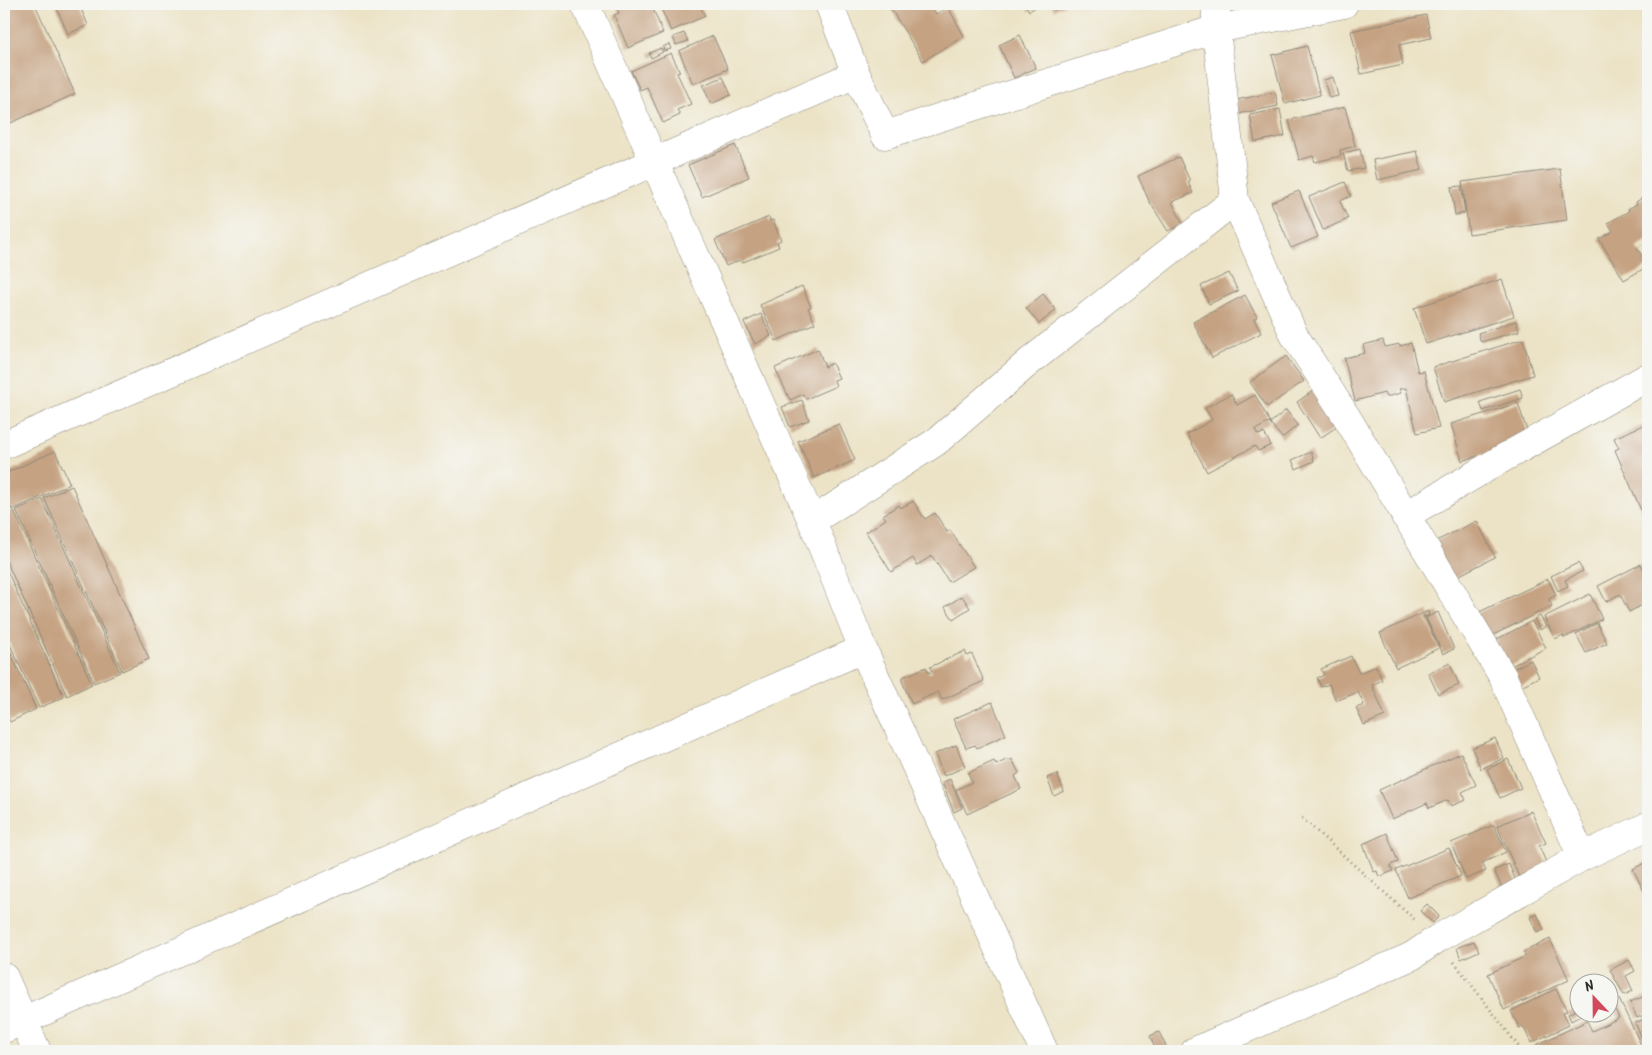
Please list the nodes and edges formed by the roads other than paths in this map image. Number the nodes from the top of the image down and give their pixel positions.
1 (585, 4) edge
2 (829, 4) edge
3 (1344, 4) edge
4 (1216, 17) edge
5 (856, 74) junction
6 (653, 162) junction
7 (1235, 200) junction
8 (1648, 377) edge
9 (4, 445) edge
10 (1405, 516) junction
11 (812, 521) junction
12 (863, 649) junction
13 (1648, 826) edge
14 (1582, 857) junction
15 (4, 978) edge
16 (13, 1025) edge
17 (36, 1051) edge
18 (1044, 1051) edge
19 (1196, 1051) edge

1 - 6 street
2 - 5 street
3 - 4 street
4 - 5 street
4 - 7 street
5 - 6 street
6 - 9 street
6 - 11 street
7 - 10 street
7 - 11 street
8 - 10 street
10 - 14 street
11 - 12 street
12 - 16 street
12 - 18 street
13 - 14 street
14 - 19 street
15 - 16 street
16 - 17 street

